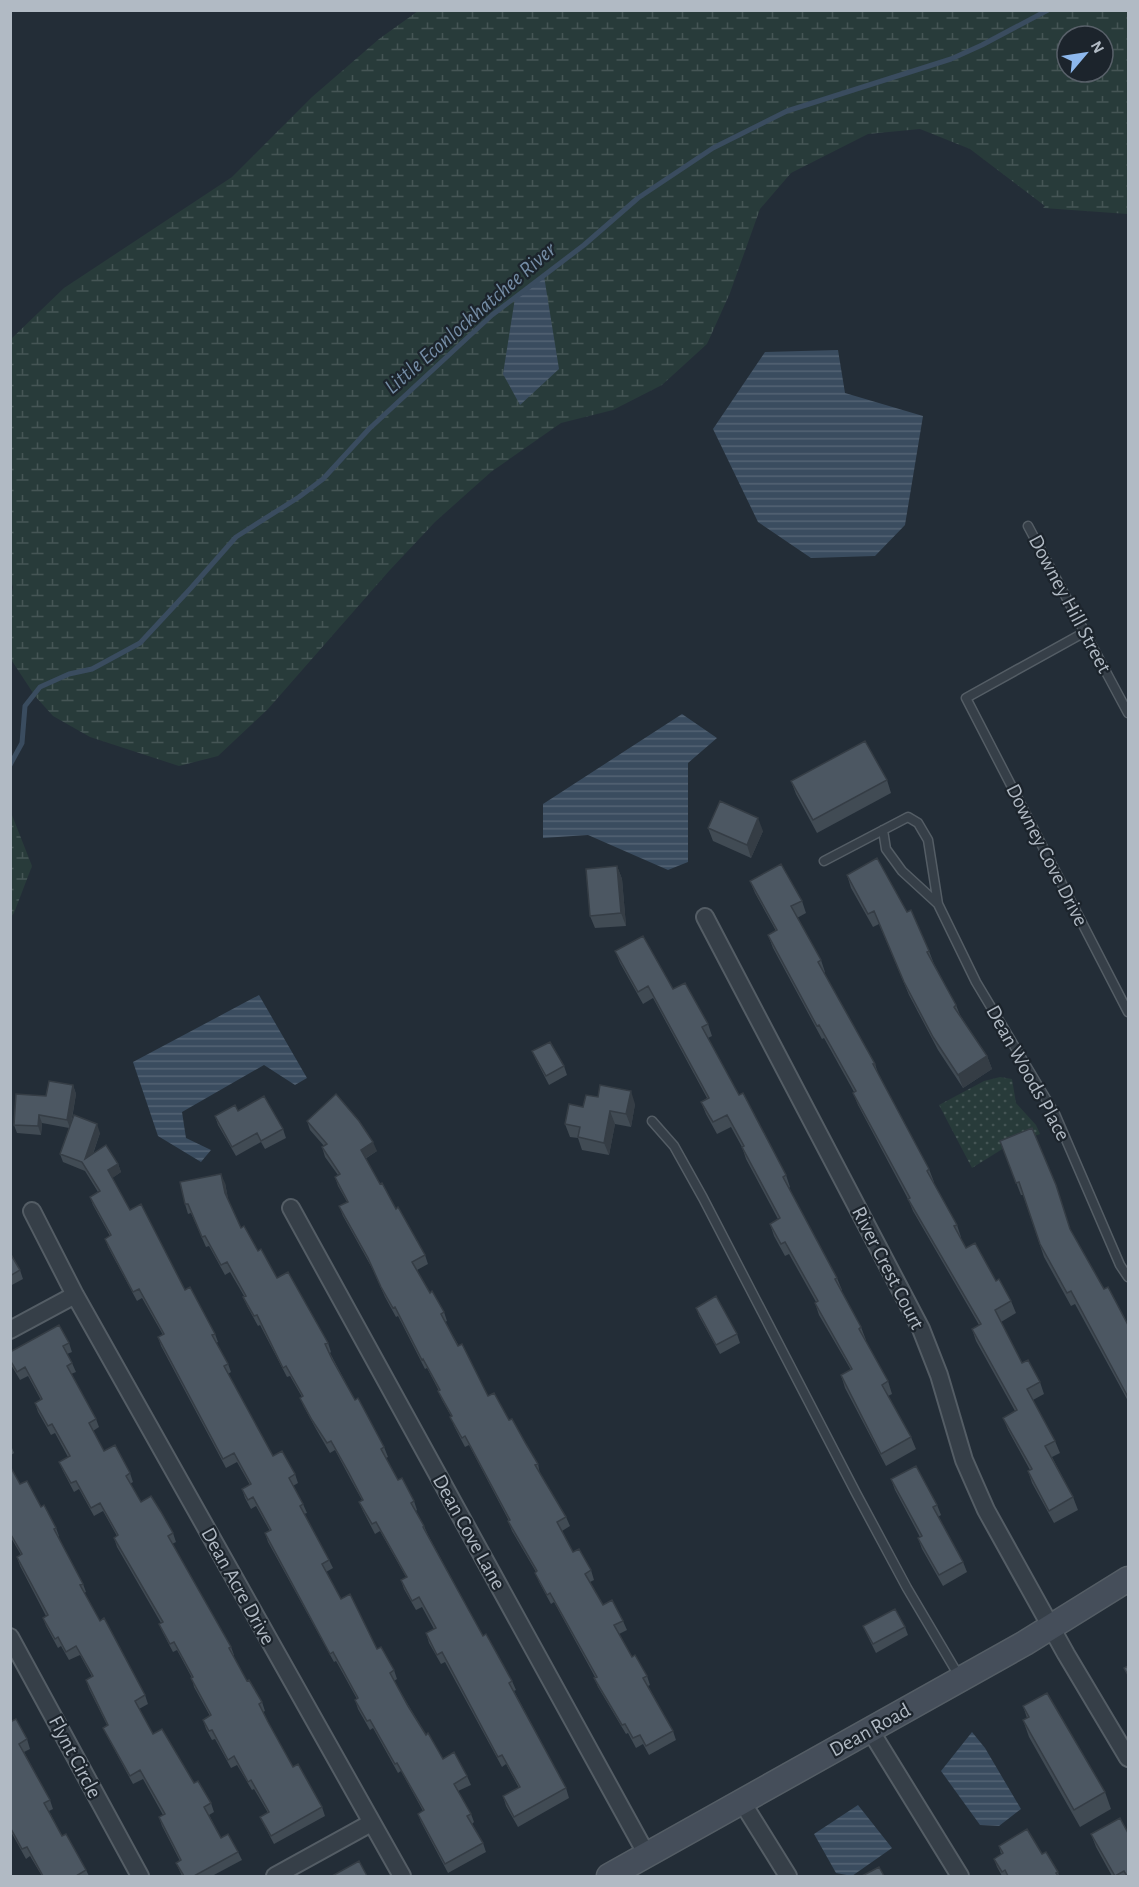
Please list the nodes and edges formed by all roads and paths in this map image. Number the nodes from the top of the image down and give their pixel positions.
1 (1028, 526) dead end
2 (1085, 632) junction
3 (1128, 713) edge
4 (883, 830) junction
5 (824, 861) dead end
6 (938, 904) junction
7 (705, 917) dead end
8 (1128, 1012) edge
9 (652, 1121) dead end
10 (291, 1208) dead end
11 (32, 1211) dead end
12 (1128, 1277) edge
13 (75, 1296) junction
14 (10, 1330) edge
15 (1128, 1579) edge
16 (1051, 1628) junction
17 (10, 1637) edge
18 (961, 1679) junction
19 (870, 1730) junction
20 (1128, 1758) edge
21 (742, 1802) junction
22 (371, 1823) junction
23 (647, 1855) junction
24 (140, 1876) edge
25 (276, 1876) edge
26 (402, 1876) edge
27 (609, 1876) edge
28 (788, 1876) edge
29 (960, 1876) edge

1 - 2 lane, Downey Hill Street
2 - 3 lane, Downey Hill Street
2 - 8 lane, Downey Cove Drive
4 - 5 lane
4 - 6 lane
4 - 6 lane
6 - 12 lane, Dean Woods Place
7 - 16 street, River Crest Court
9 - 18 lane
10 - 23 street, Dean Cove Lane
11 - 13 street, Dean Acre Drive
13 - 14 street
13 - 22 street, Dean Acre Drive
15 - 16 main road, Dean Road
16 - 18 main road, Dean Road
16 - 20 street, River Crest Court
17 - 24 street, Flynt Circle
18 - 19 main road, Dean Road
19 - 21 main road, Dean Road
19 - 29 street
21 - 23 main road, Dean Road
21 - 28 street
22 - 25 street
22 - 26 street, Dean Acre Drive
23 - 27 main road, Dean Road

